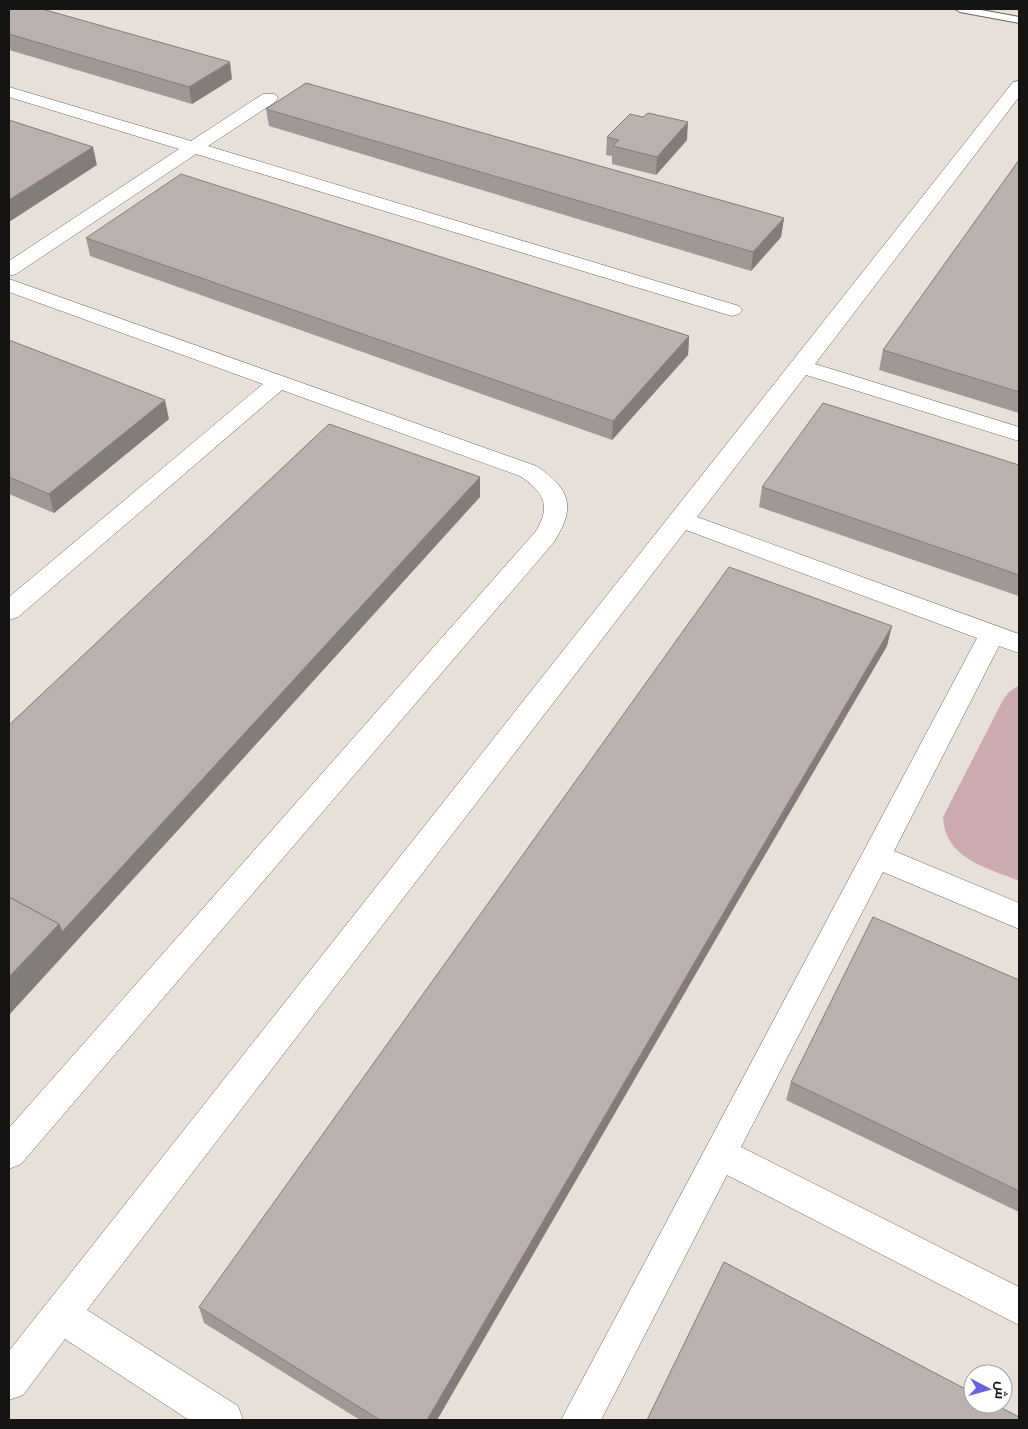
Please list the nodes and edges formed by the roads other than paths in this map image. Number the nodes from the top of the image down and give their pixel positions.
1 (960, 9) edge
2 (1019, 20) edge
3 (1019, 86) edge
4 (9, 92) edge
5 (269, 98) dead end
6 (193, 148) junction
7 (9, 270) edge
8 (9, 285) edge
9 (732, 310) dead end
10 (800, 366) junction
11 (278, 382) junction
12 (1019, 434) edge
13 (682, 520) junction
14 (15, 598) edge
15 (1006, 639) edge
16 (875, 856) junction
17 (1019, 916) edge
18 (9, 1153) edge
19 (720, 1154) junction
20 (1019, 1307) edge
21 (61, 1315) junction
22 (9, 1381) edge
23 (224, 1420) edge
24 (580, 1420) edge

1 - 2 lane
3 - 10 street
4 - 6 street
5 - 6 street
6 - 7 street
6 - 9 street
8 - 11 street
10 - 12 street
10 - 13 street
11 - 14 street
11 - 18 street
13 - 15 street
13 - 21 street
15 - 16 street
16 - 17 street
16 - 19 street
19 - 20 street
19 - 24 street
21 - 22 street
21 - 23 street

